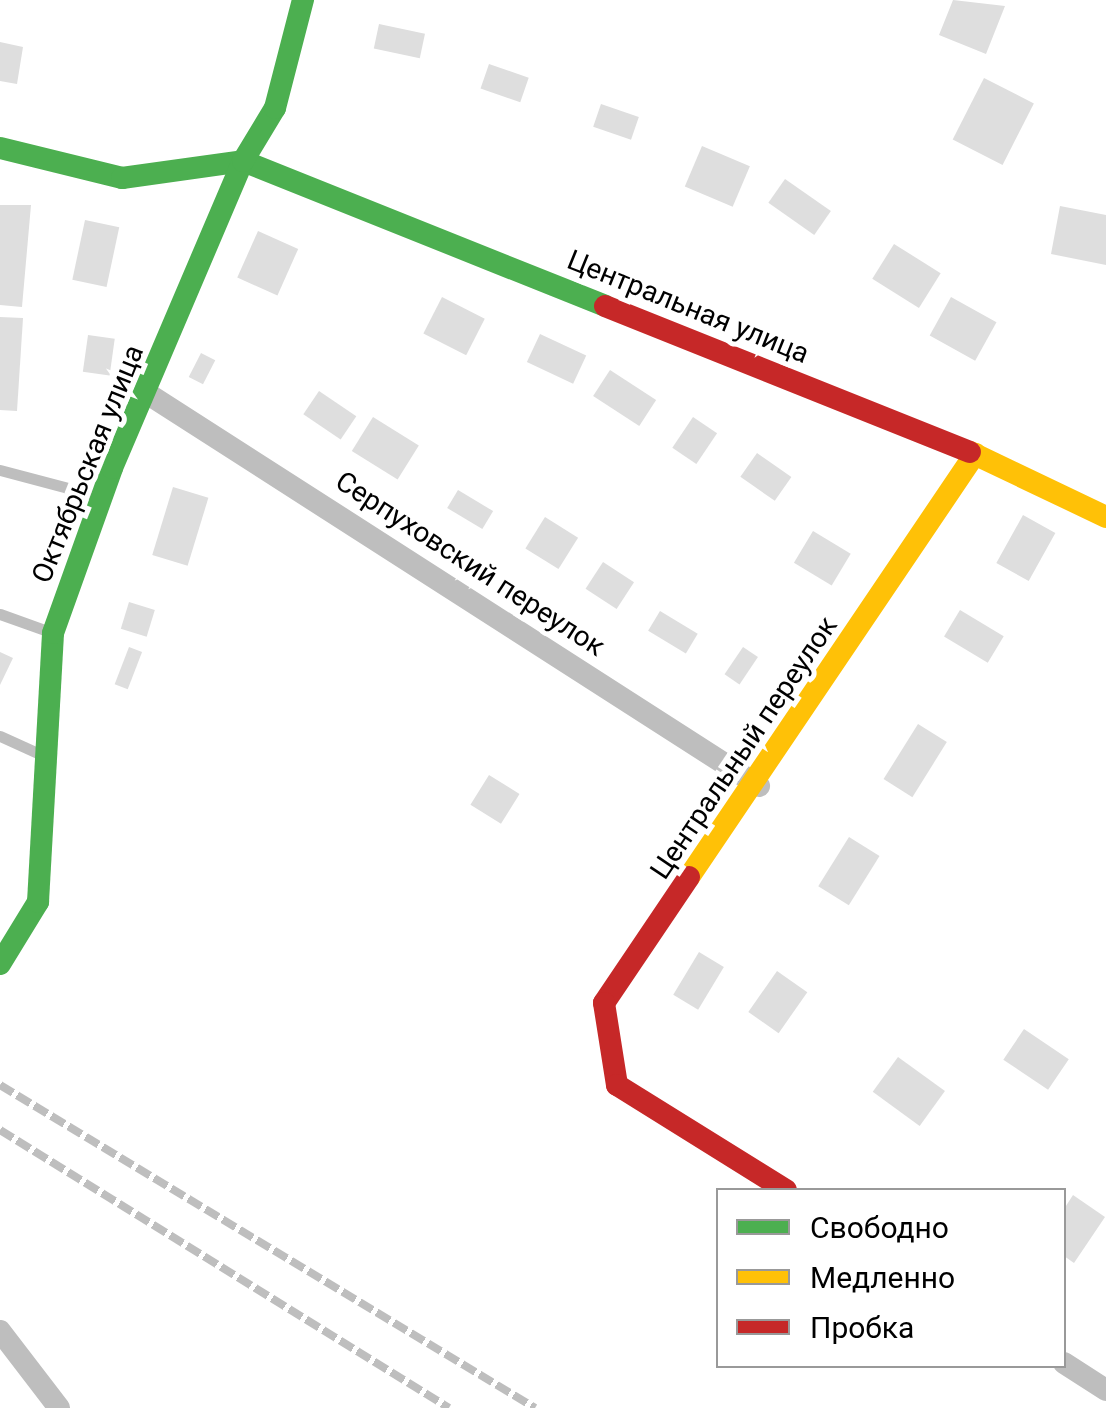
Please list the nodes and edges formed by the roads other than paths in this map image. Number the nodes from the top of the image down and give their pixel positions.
1 (303, 0) edge
2 (0, 148) edge
3 (243, 161) junction
4 (148, 394) junction
5 (975, 454) junction
6 (0, 470) edge
7 (102, 497) junction
8 (1106, 518) edge
9 (0, 614) edge
10 (52, 634) junction
11 (0, 736) edge
12 (46, 757) junction
13 (759, 786) junction
14 (0, 964) edge
15 (783, 1188) edge
16 (0, 1331) edge
17 (1066, 1364) edge
18 (1106, 1390) edge
19 (59, 1408) edge

1 - 3 street, Октябрьская улица
2 - 3 street
3 - 4 street, Октябрьская улица
3 - 5 street, Центральная улица
4 - 7 street, Октябрьская улица
4 - 13 street, Серпуховский переулок
5 - 8 street, Центральная улица
5 - 13 street, Центральный переулок
6 - 7 lane
7 - 10 street, Октябрьская улица
9 - 10 lane
10 - 12 street, Октябрьская улица
11 - 12 lane
12 - 14 street, Октябрьская улица
13 - 15 street, Центральный переулок
16 - 19 street
17 - 18 street

